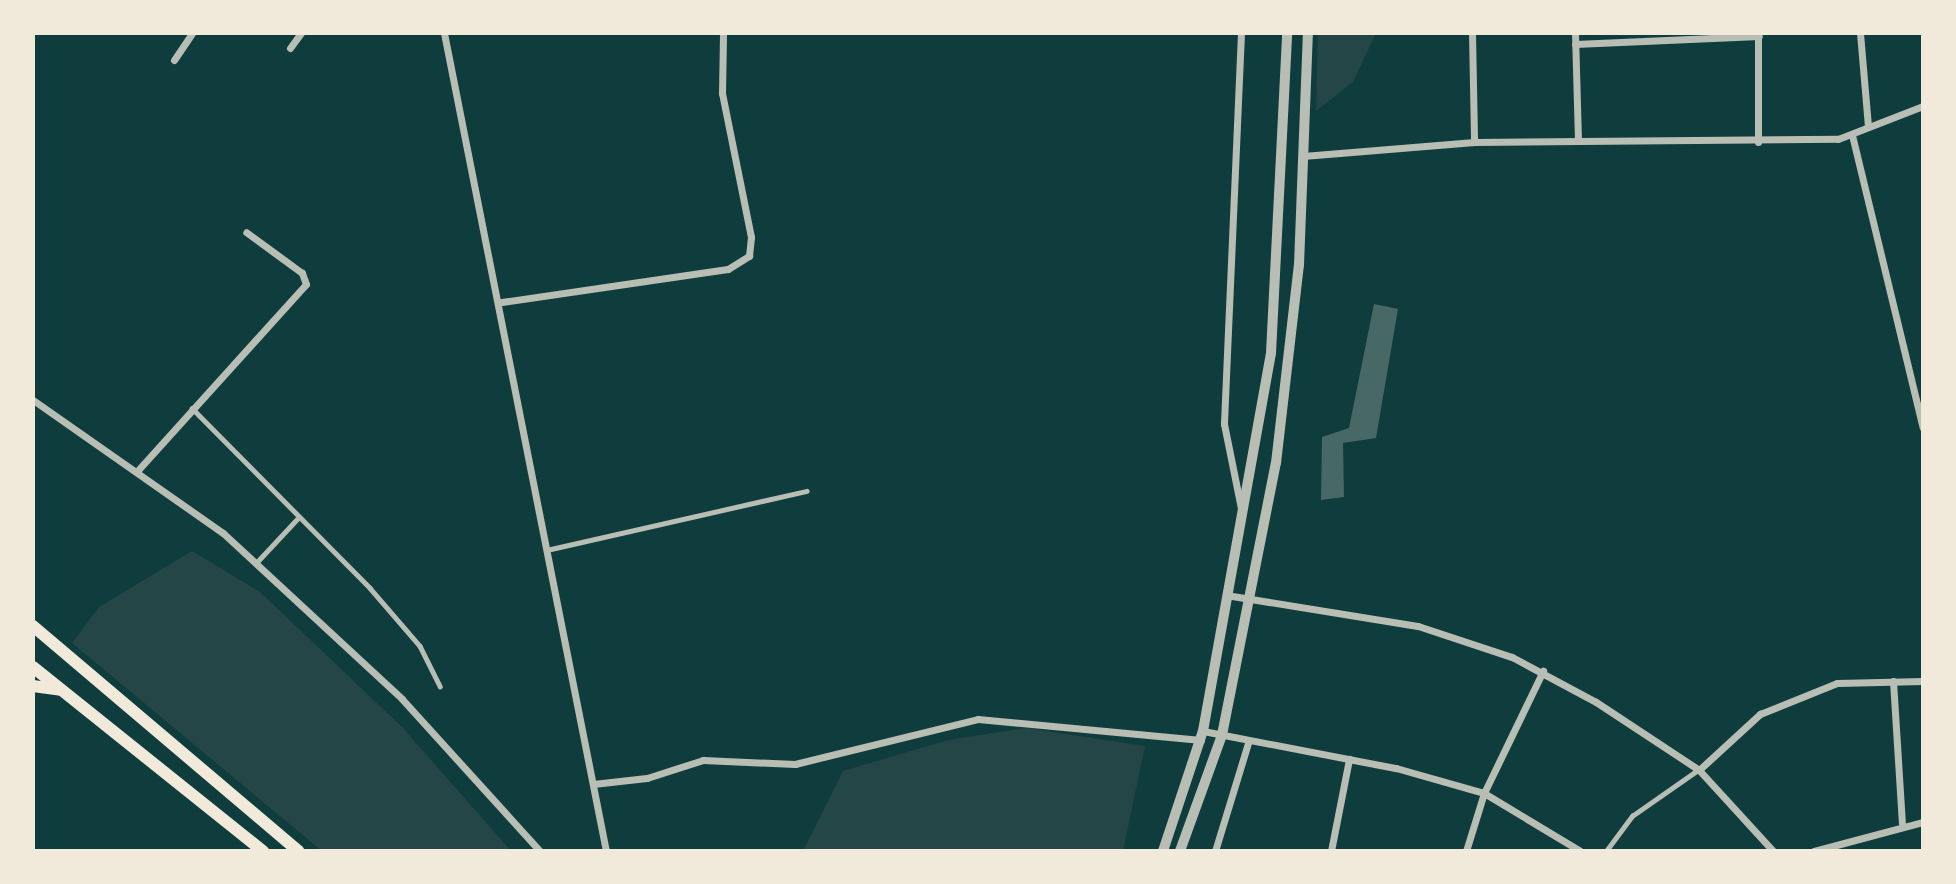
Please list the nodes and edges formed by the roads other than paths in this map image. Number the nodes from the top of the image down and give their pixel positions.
1 (192, 33) edge
2 (301, 33) edge
3 (444, 33) edge
4 (723, 33) edge
5 (1241, 33) edge
6 (1287, 33) edge
7 (1308, 33) edge
8 (1472, 33) edge
9 (1575, 33) edge
10 (1860, 33) edge
11 (1758, 34) edge
12 (1676, 36) edge
13 (1575, 44) junction
14 (290, 48) dead end
15 (174, 60) dead end
16 (1923, 106) edge
17 (1868, 127) junction
18 (1852, 135) junction
19 (1578, 141) junction
20 (1474, 142) junction
21 (1758, 142) junction
22 (1303, 156) junction
23 (246, 232) dead end
24 (502, 302) junction
25 (33, 400) edge
26 (191, 408) junction
27 (1923, 428) edge
28 (139, 469) junction
29 (806, 491) dead end
30 (297, 519) junction
31 (1244, 519) junction
32 (551, 549) junction
33 (256, 564) junction
34 (1232, 596) junction
35 (1252, 600) junction
36 (33, 626) edge
37 (33, 667) edge
38 (1543, 671) junction
39 (1893, 681) junction
40 (1923, 681) edge
41 (33, 686) edge
42 (440, 686) dead end
43 (63, 691) junction
44 (1222, 735) junction
45 (1202, 736) junction
46 (1249, 740) junction
47 (1349, 759) junction
48 (1699, 770) junction
49 (593, 784) junction
50 (1484, 793) junction
51 (1923, 821) edge
52 (1902, 823) junction
53 (263, 851) edge
54 (298, 851) edge
55 (540, 851) edge
56 (606, 851) edge
57 (1163, 851) edge
58 (1181, 851) edge
59 (1215, 851) edge
60 (1331, 851) edge
61 (1466, 851) edge
62 (1580, 851) edge
63 (1606, 851) edge
64 (1773, 851) edge
65 (1814, 851) edge

1 - 15 street
2 - 14 street
3 - 24 street
4 - 24 street
5 - 31 street
6 - 31 street
7 - 22 street
8 - 20 street
9 - 13 street
10 - 17 street
11 - 12 street
11 - 21 street
12 - 13 street
13 - 19 street
16 - 17 street
17 - 18 street
18 - 21 street
18 - 27 street
19 - 20 street
19 - 21 street
20 - 22 street
22 - 35 street
23 - 26 street
24 - 32 street
25 - 28 street
26 - 28 street
26 - 30 lane
28 - 33 street
29 - 32 lane
30 - 33 lane
30 - 42 lane
31 - 34 street
32 - 49 street
33 - 55 street
34 - 35 street
34 - 45 street
35 - 38 street
35 - 44 street
36 - 54 main road
37 - 43 main road
38 - 48 street
38 - 50 street
39 - 40 street
39 - 48 street
39 - 52 street
41 - 43 main road
43 - 53 main road
44 - 45 street
44 - 46 street
44 - 58 street
45 - 49 street
45 - 57 street
46 - 47 street
46 - 59 street
47 - 50 street
47 - 60 street
48 - 63 lane
48 - 64 street
49 - 56 street
50 - 61 street
50 - 62 street
51 - 52 street
52 - 65 street

